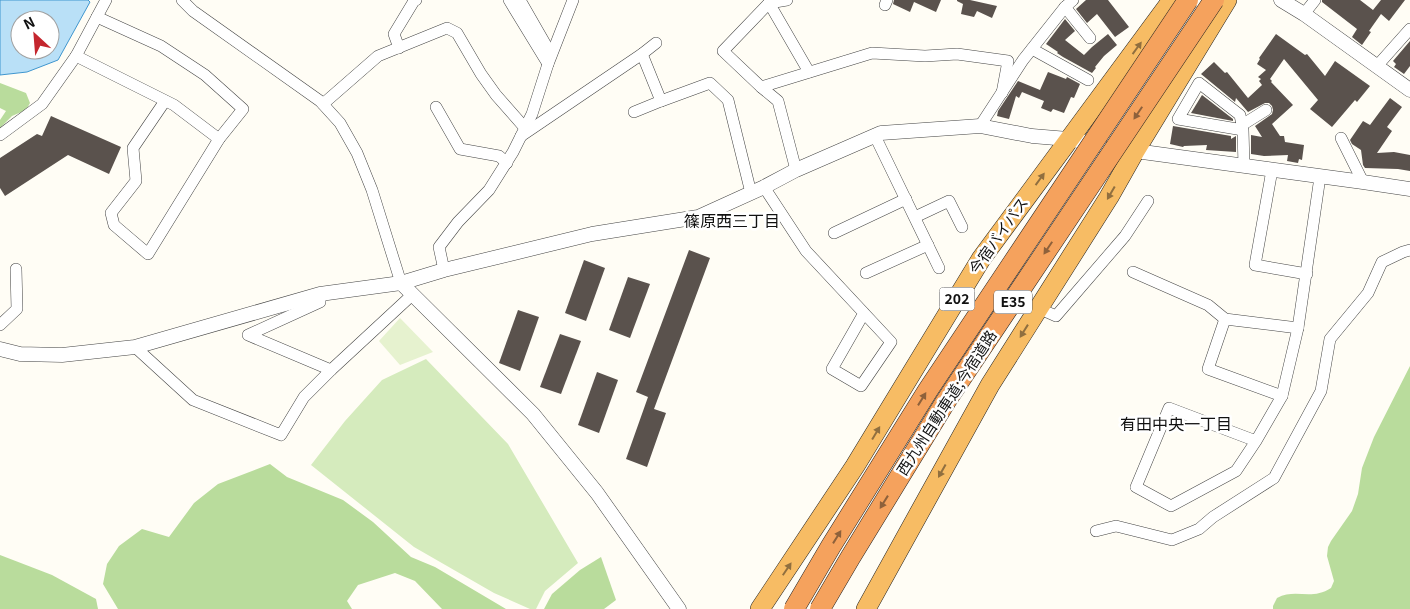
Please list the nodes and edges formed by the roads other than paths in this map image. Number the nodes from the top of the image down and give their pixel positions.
1 (106, 0) edge
2 (182, 0) edge
3 (416, 0) edge
4 (509, 0) edge
5 (520, 0) edge
6 (573, 0) edge
7 (787, 0) edge
8 (1172, 0) edge
9 (1188, 0) edge
10 (1214, 0) edge
11 (1226, 0) edge
12 (1281, 0) edge
13 (1315, 0) edge
14 (769, 3) junction
15 (1069, 3) edge
16 (1304, 14) junction
17 (97, 17) junction
18 (1410, 29) edge
19 (1090, 38) dead end
20 (656, 43) dead end
21 (399, 48) junction
22 (1032, 49) junction
23 (642, 54) junction
24 (76, 56) junction
25 (550, 59) junction
26 (1377, 66) junction
27 (809, 72) junction
28 (1088, 80) dead end
29 (760, 87) junction
30 (1410, 90) edge
31 (1002, 92) junction
32 (165, 101) junction
33 (660, 101) junction
34 (323, 104) junction
35 (436, 107) dead end
36 (1266, 110) dead end
37 (634, 112) dead end
38 (980, 126) junction
39 (1242, 128) junction
40 (523, 132) junction
41 (0, 135) edge
42 (875, 136) junction
43 (219, 138) junction
44 (1341, 138) dead end
45 (1068, 139) junction
46 (1135, 151) junction
47 (506, 163) junction
48 (1244, 166) junction
49 (796, 170) junction
50 (1272, 170) junction
51 (1320, 177) junction
52 (1363, 182) junction
53 (764, 187) junction
54 (1410, 189) edge
55 (751, 193) junction
56 (906, 199) junction
57 (1148, 201) dead end
58 (915, 217) junction
59 (962, 226) dead end
60 (834, 233) dead end
61 (928, 245) junction
62 (1410, 250) edge
63 (939, 268) dead end
64 (16, 269) dead end
65 (444, 270) junction
66 (1132, 272) dead end
67 (866, 273) dead end
68 (1307, 274) junction
69 (400, 283) junction
70 (320, 294) junction
71 (412, 295) junction
72 (1038, 308) junction
73 (864, 313) junction
74 (1225, 319) junction
75 (0, 325) edge
76 (1298, 328) junction
77 (135, 347) junction
78 (0, 349) edge
79 (331, 370) junction
80 (1282, 396) junction
81 (1256, 441) junction
82 (1096, 531) dead end
83 (679, 609) edge
84 (760, 609) edge
85 (794, 609) edge
86 (820, 609) edge
87 (866, 609) edge

1 - 17 street
2 - 34 street
3 - 21 street
4 - 25 street
5 - 25 street
6 - 25 street
7 - 14 street
45 -> 8 highway, 今宿バイパス / 202
85 -> 9 highway, 西九州自動車道;今宿道路 / E35, bridge
10 -> 86 highway, 西九州自動車道;今宿道路 / E35, bridge
11 - 46 highway
12 - 16 street
13 - 16 street
14 - 27 street
14 - 29 street
15 - 19 street
15 - 22 street
16 - 26 street
17 - 24 street
17 - 43 street
18 - 26 street
20 - 23 street
21 - 34 street
21 - 40 street
22 - 28 street
22 - 31 street
23 - 33 street
23 - 40 street
24 - 32 street
24 - 41 street
25 - 40 street
26 - 30 street
27 - 29 street
27 - 31 street
29 - 49 street
31 - 38 street
32 - 43 street
32 - 43 street
33 - 37 street
33 - 55 street
34 - 69 street
35 - 47 street
36 - 39 street
38 - 42 street
38 - 45 street
39 - 39 street
39 - 48 street
40 - 47 street
42 - 49 street
42 - 56 street
44 - 52 street
45 - 46 street
84 -> 45 highway, 今宿バイパス / 202
46 - 48 street
46 -> 72 highway
47 - 65 street
48 - 50 street
49 - 53 street
50 - 51 street
50 - 68 street
51 - 52 street
51 - 68 street
52 - 54 street
53 - 55 street
53 - 73 street
55 - 65 street
56 - 58 street
56 - 60 street
57 - 72 street
58 - 59 street
58 - 61 street
61 - 63 street
61 - 67 street
62 - 82 street
64 - 75 street
65 - 69 street
66 - 74 street
68 - 76 street
69 - 70 street
69 - 71 street
70 - 77 street
70 - 79 street
71 - 79 street
71 - 83 street
72 -> 87 highway
73 - 73 street
74 - 76 street
74 - 80 street
76 - 80 street
77 - 78 street
77 - 79 street
80 - 81 street
81 - 81 street

